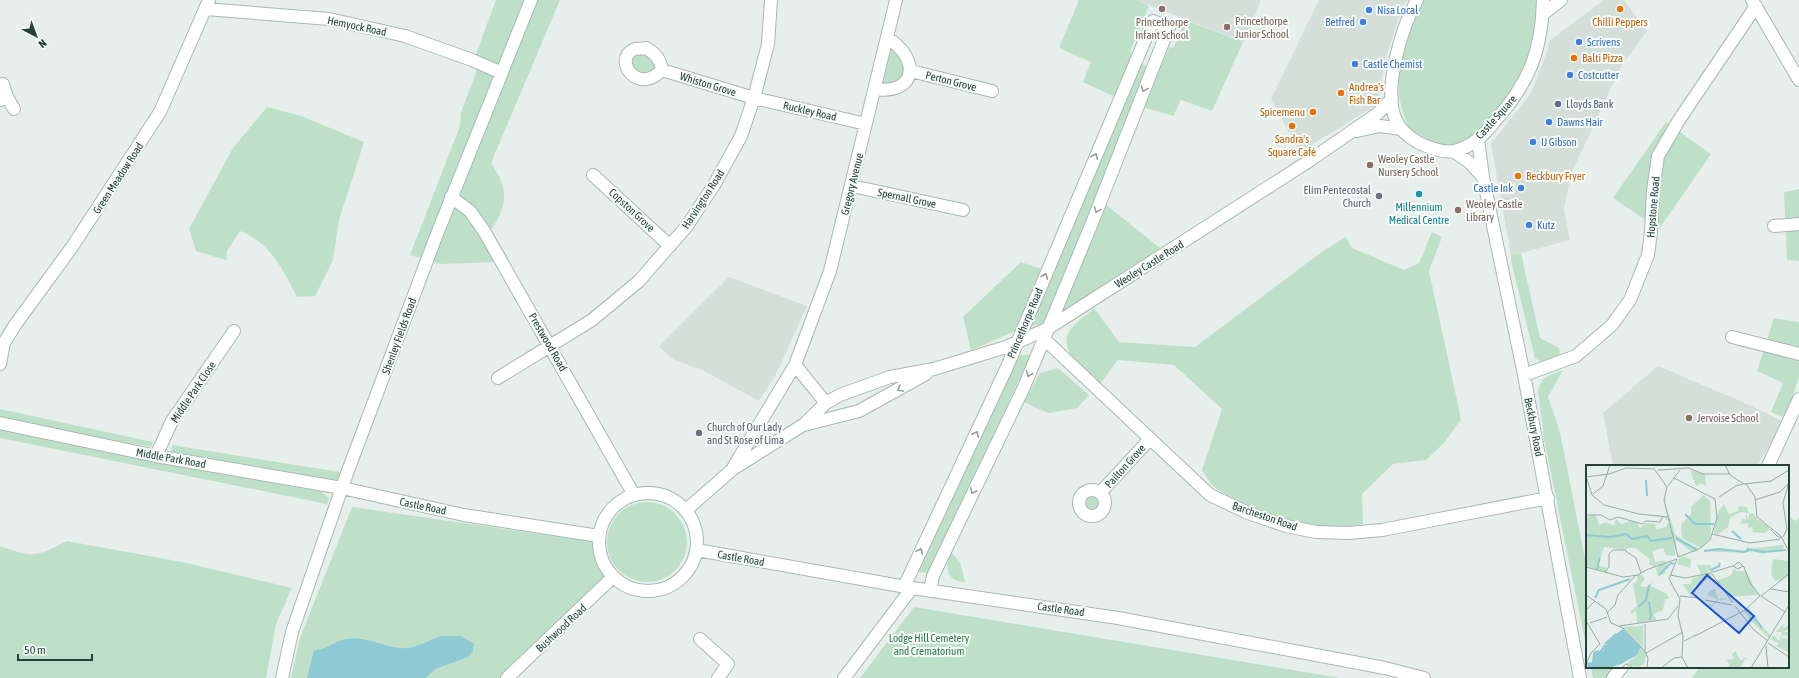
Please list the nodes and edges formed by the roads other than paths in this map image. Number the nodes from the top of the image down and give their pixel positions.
1 (531, 0) edge
2 (771, 0) edge
3 (896, 0) edge
4 (1417, 0) edge
5 (1543, 0) edge
6 (1561, 0) edge
7 (1754, 3) edge
8 (207, 4) edge
9 (1543, 14) junction
10 (887, 38) junction
11 (1138, 56) junction
12 (1154, 63) junction
13 (662, 70) dead end
14 (911, 71) junction
15 (502, 73) junction
16 (1799, 80) edge
17 (3, 84) dead end
18 (876, 89) junction
19 (992, 91) dead end
20 (4, 98) edge
21 (754, 98) junction
22 (1392, 99) junction
23 (14, 109) dead end
24 (866, 124) junction
25 (1401, 129) junction
26 (1352, 132) junction
27 (1478, 140) junction
28 (1453, 151) junction
29 (593, 175) dead end
30 (1483, 177) junction
31 (852, 186) junction
32 (451, 197) junction
33 (963, 210) dead end
34 (1799, 224) edge
35 (1774, 226) dead end
36 (670, 246) junction
37 (234, 331) dead end
38 (1045, 333) junction
39 (1732, 337) dead end
40 (2, 343) edge
41 (1017, 343) junction
42 (551, 346) junction
43 (1799, 354) edge
44 (0, 364) edge
45 (795, 364) junction
46 (934, 369) junction
47 (1524, 375) junction
48 (498, 378) dead end
49 (1799, 399) edge
50 (826, 403) junction
51 (0, 423) edge
52 (803, 425) junction
53 (1149, 440) junction
54 (156, 456) junction
55 (1768, 465) edge
56 (733, 469) junction
57 (342, 488) junction
58 (1100, 493) dead end
59 (634, 495) junction
60 (1548, 498) junction
61 (686, 510) junction
62 (599, 536) junction
63 (697, 550) junction
64 (613, 577) junction
65 (908, 588) junction
66 (930, 590) junction
67 (700, 639) dead end
68 (1621, 668) edge
69 (282, 678) edge
70 (508, 678) edge
71 (714, 678) edge
72 (844, 678) edge
73 (1424, 678) edge
74 (1580, 678) edge
75 (1613, 678) edge

1 - 15 street, Shenley Fields Road
2 - 21 street, Harvington Road
3 - 10 street, Gregory Avenue
4 - 22 street
5 - 9 street, Castle Square
6 - 9 street
7 - 16 street
7 - 47 street, Hopstone Road
8 - 15 street, Hemyock Road
8 - 40 street, Green Meadow Road
9 - 27 street, Castle Square
10 - 14 street, Perton Grove
10 - 18 street, Gregory Avenue
11 - 12 street
11 - 12 street, Princethorpe Road
41 -> 11 street, Princethorpe Road
12 -> 38 street, Princethorpe Road
13 - 21 street, Whiston Grove
14 - 18 street, Perton Grove
14 - 19 street, Perton Grove
15 - 32 street, Shenley Fields Road
17 - 20 street
18 - 24 street, Gregory Avenue
20 - 23 street
21 - 24 street, Ruckley Road
21 - 36 street, Harvington Road
22 - 25 street
22 - 26 street, Weoley Castle Road
24 - 31 street, Gregory Avenue
25 - 26 street, Weoley Castle Road
25 - 28 street, Castle Square
26 - 38 street, Weoley Castle Road
27 - 28 street, Castle Square
27 - 30 street, Beckbury Road
28 - 30 street
29 - 36 street, Copston Grove
30 - 47 street, Beckbury Road
31 - 33 street, Spernall Grove
31 - 45 street, Gregory Avenue
32 - 42 street, Prestwood Road
32 - 57 street, Shenley Fields Road
34 - 35 street
36 - 42 street, Harvington Road
37 - 54 street, Middle Park Close
38 - 41 street, Weoley Castle Road
38 - 53 street, Barcheston Road
38 -> 66 street, Princethorpe Road
39 - 43 street
40 - 44 street
41 - 46 street, Weoley Castle Road
65 -> 41 street, Princethorpe Road
42 - 48 street, Harvington Road
42 - 59 street, Prestwood Road
45 - 50 street
45 - 56 street, Gregory Avenue
46 - 50 street, Weoley Castle Road
46 -> 52 street, Weoley Castle Road
47 - 60 street, Beckbury Road
49 - 55 street
50 - 52 street, Weoley Castle Road
51 - 54 street, Middle Park Road
52 - 56 street, Weoley Castle Road
53 - 58 street, Pailton Grove
53 - 60 street, Barcheston Road
54 - 57 street, Middle Park Road
56 - 61 street, Weoley Castle Road
57 - 62 street, Castle Road
57 - 69 street, Shenley Fields Road
59 - 61 street
59 - 62 street
60 - 74 street, Beckbury Road
61 - 63 street
62 - 64 street
63 - 64 street
63 - 65 street, Castle Road
64 - 70 street, Bushwood Road
65 - 66 street, Castle Road
65 - 72 street, Princethorpe Road
66 - 73 street, Castle Road
67 - 71 street
68 - 75 street

